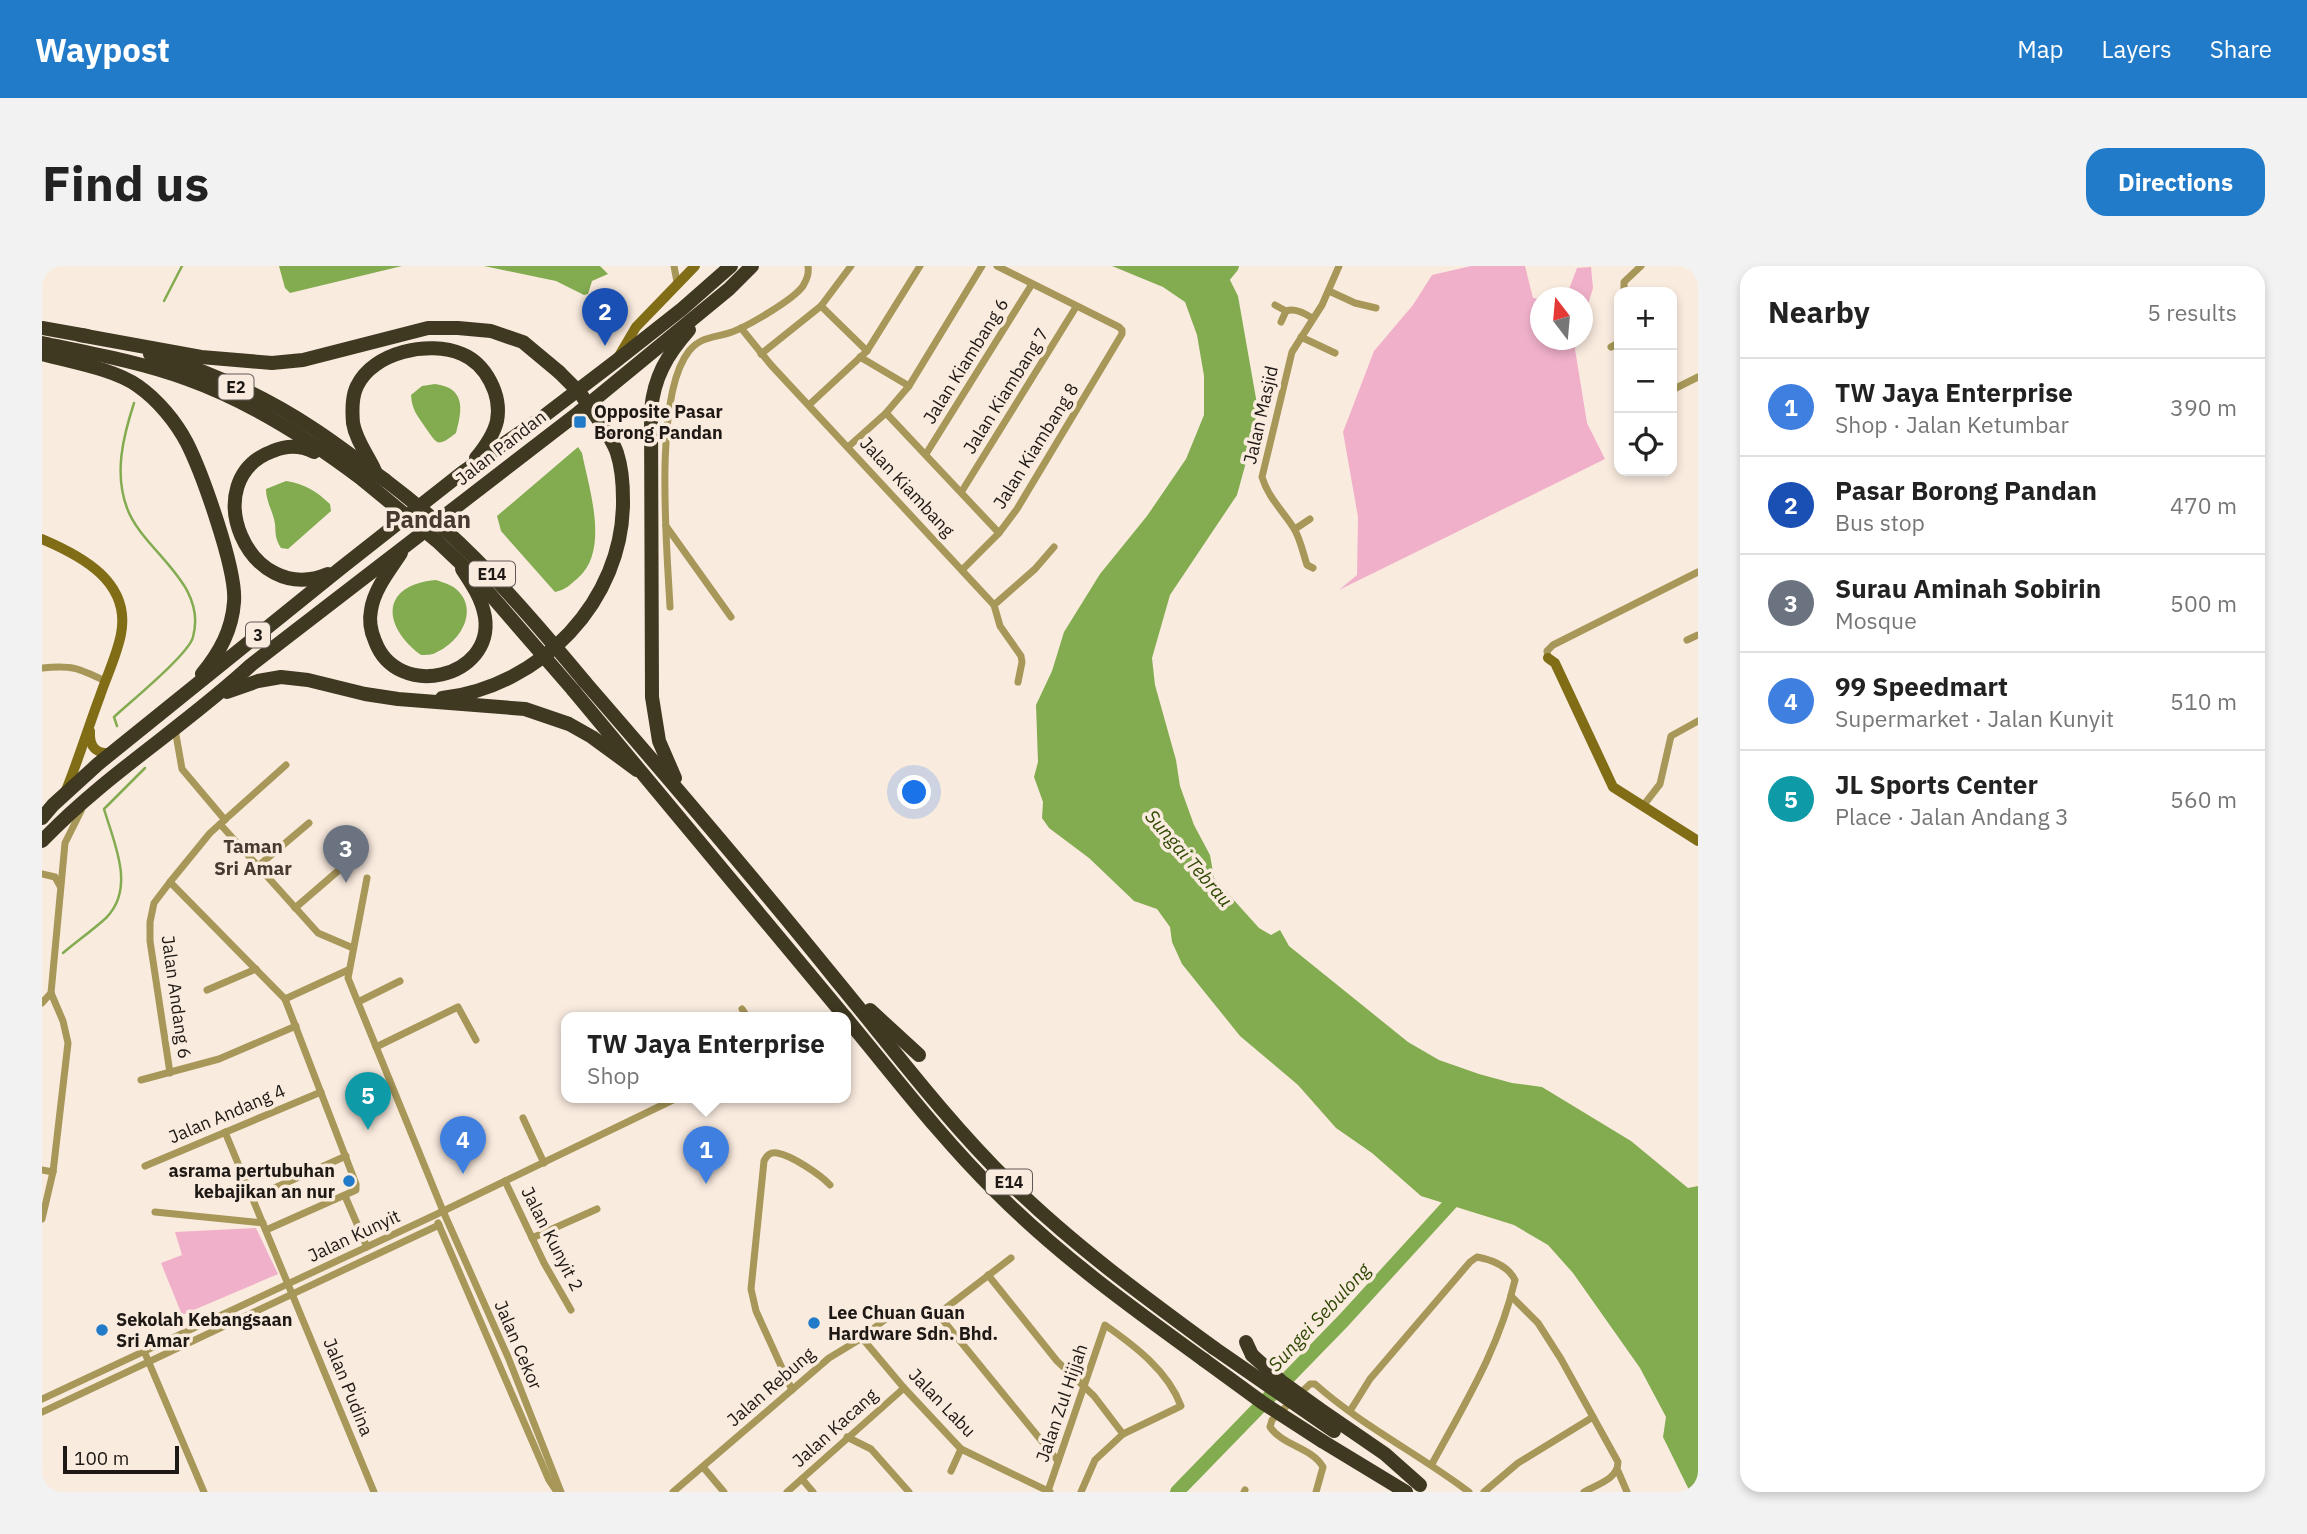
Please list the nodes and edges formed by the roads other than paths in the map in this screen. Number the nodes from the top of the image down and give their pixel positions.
1 (674, 266) edge
2 (695, 266) edge
3 (731, 266) edge
4 (752, 266) edge
5 (808, 266) edge
6 (851, 266) edge
7 (920, 266) edge
8 (982, 266) edge
9 (997, 266) edge
10 (1339, 266) edge
11 (1641, 266) edge
12 (677, 282) junction
13 (1032, 284) junction
14 (1623, 287) edge
15 (729, 289) junction
16 (1329, 290) junction
17 (1275, 305) dead end
18 (821, 306) junction
19 (1076, 307) junction
20 (1376, 308) dead end
21 (1286, 311) junction
22 (1312, 318) junction
23 (1281, 322) dead end
24 (42, 328) edge
25 (741, 328) junction
26 (80, 335) junction
27 (1301, 337) junction
28 (42, 343) edge
29 (1614, 346) edge
30 (1611, 347) dead end
31 (867, 351) junction
32 (1335, 353) dead end
33 (42, 354) edge
34 (761, 354) junction
35 (860, 357) junction
36 (616, 361) junction
37 (1698, 377) edge
38 (909, 386) junction
39 (1677, 388) edge
40 (810, 404) junction
41 (886, 413) junction
42 (848, 447) junction
43 (926, 454) junction
44 (335, 459) junction
45 (463, 472) junction
46 (375, 478) junction
47 (962, 491) junction
48 (1310, 519) dead end
49 (666, 525) junction
50 (1295, 529) junction
51 (999, 533) junction
52 (42, 539) edge
53 (406, 545) junction
54 (1054, 547) dead end
55 (453, 556) junction
56 (341, 568) junction
57 (1313, 568) dead end
58 (962, 570) junction
59 (1698, 572) edge
60 (994, 605) junction
61 (670, 607) dead end
62 (731, 617) dead end
63 (1697, 637) edge
64 (1687, 640) dead end
65 (1548, 658) joint
66 (42, 668) edge
67 (105, 681) junction
68 (1017, 682) dead end
69 (579, 686) junction
70 (218, 696) junction
71 (398, 699) junction
72 (175, 703) junction
73 (91, 721) junction
74 (1698, 721) edge
75 (176, 735) junction
76 (111, 753) junction
77 (286, 765) dead end
78 (637, 771) junction
79 (88, 798) junction
80 (687, 800) junction
81 (1643, 806) junction
82 (50, 808) edge
83 (67, 815) junction
84 (223, 822) junction
85 (309, 823) dead end
86 (347, 837) dead end
87 (42, 841) edge
88 (1698, 841) edge
89 (42, 855) edge
90 (257, 867) junction
91 (42, 874) edge
92 (368, 878) dead end
93 (170, 882) junction
94 (61, 890) junction
95 (295, 908) junction
96 (353, 948) junction
97 (256, 969) junction
98 (348, 971) junction
99 (400, 981) dead end
100 (838, 981) junction
101 (207, 990) dead end
102 (51, 993) junction
103 (285, 999) junction
104 (358, 1002) junction
105 (42, 1003) edge
106 (742, 1009) dead end
107 (744, 1012) edge
108 (841, 1012) edge
109 (851, 1024) edge
110 (296, 1026) junction
111 (476, 1040) dead end
112 (376, 1047) junction
113 (919, 1055) dead end
114 (170, 1073) junction
115 (141, 1080) dead end
116 (321, 1092) junction
117 (667, 1103) edge
118 (523, 1118) dead end
119 (225, 1132) junction
120 (346, 1156) junction
121 (544, 1163) junction
122 (145, 1166) dead end
123 (42, 1170) edge
124 (53, 1172) junction
125 (505, 1181) junction
126 (830, 1185) dead end
127 (345, 1196) junction
128 (252, 1198) junction
129 (597, 1209) dead end
130 (155, 1212) dead end
131 (439, 1214) junction
132 (42, 1219) edge
133 (439, 1225) junction
134 (265, 1227) junction
135 (425, 1231) junction
136 (532, 1238) junction
137 (446, 1240) junction
138 (368, 1247) junction
139 (1011, 1258) dead end
140 (988, 1275) junction
141 (288, 1284) junction
142 (293, 1294) junction
143 (1511, 1296) junction
144 (571, 1310) dead end
145 (938, 1314) junction
146 (862, 1338) junction
147 (1249, 1348) dead end
148 (144, 1351) junction
149 (148, 1362) junction
150 (1084, 1387) junction
151 (904, 1388) junction
152 (792, 1390) junction
153 (42, 1399) edge
154 (1350, 1410) junction
155 (42, 1412) edge
156 (1593, 1417) junction
157 (1123, 1434) junction
158 (847, 1437) junction
159 (961, 1449) junction
160 (1058, 1461) junction
161 (1432, 1464) junction
162 (703, 1467) junction
163 (951, 1471) dead end
164 (1618, 1471) junction
165 (802, 1479) junction
166 (1426, 1489) edge
167 (204, 1492) edge
168 (374, 1492) edge
169 (559, 1492) edge
170 (673, 1492) edge
171 (724, 1492) edge
172 (787, 1492) edge
173 (813, 1492) edge
174 (909, 1492) edge
175 (1049, 1492) edge
176 (1081, 1492) edge
177 (1316, 1492) edge
178 (1406, 1492) edge
179 (1469, 1492) edge
180 (1484, 1492) edge
181 (1584, 1492) edge
182 (1627, 1492) edge

1 - 12 street
2 - 12 street
3 - 36 highway, Jalan Pandan / 3
4 - 15 highway, Jalan Pandan / 3
5 - 25 street
6 - 18 street
7 - 31 street
8 - 38 street
9 - 13 street
10 - 16 street, Jalan Masjid
11 - 14 street
12 - 36 street
13 - 19 street
13 - 43 street, Jalan Kiambang 6
15 - 53 highway, Jalan Pandan / 3
15 - 80 highway
16 - 20 street
16 - 22 street, Jalan Masjid
17 - 21 street
18 - 31 street
18 - 34 street
19 - 47 street, Jalan Kiambang 7
19 - 51 street, Jalan Kiambang 8
21 - 22 street
21 - 23 street
22 - 27 street, Jalan Masjid
24 - 26 highway, E2
25 - 34 street, Jalan Kiambang
25 - 49 street
26 - 46 highway, E2
26 - 71 highway, bridge
27 - 32 street
27 - 50 street, Jalan Masjid
28 - 44 highway, E2
29 - 30 street
31 - 35 street
33 - 72 highway
34 - 40 street, Jalan Kiambang
35 - 38 street
35 - 40 street
36 - 45 highway, Jalan Pandan / 3
37 - 39 street
38 - 41 street
40 - 42 street, Jalan Kiambang
41 - 42 street
41 - 43 street
42 - 58 street, Jalan Kiambang
43 - 47 street
44 - 46 highway, E2
44 - 56 highway
45 - 46 highway
45 - 56 highway, Jalan Pandan / 3
46 - 55 highway, E2, bridge
46 - 69 highway, E14, bridge
47 - 51 street
48 - 50 street
49 - 61 street
49 - 62 street
50 - 57 street, Jalan Masjid
51 - 58 street, Jalan Kiambang 8
52 - 67 street
53 - 55 highway, bridge
53 - 70 highway, Jalan Pandan / 3
54 - 60 street
55 - 69 highway, E14, bridge
56 - 72 highway, Jalan Pandan / 3
58 - 60 street, Jalan Kiambang
59 - 65 street
60 - 68 street, Jalan Kiambang
63 - 64 street
65 - 81 street
66 - 67 street
67 - 73 street
69 - 78 highway, E14
69 - 80 highway, E14
70 - 71 highway
70 - 75 highway, Jalan Pandan / 3
71 - 78 highway
72 - 76 highway, Jalan Pandan / 3
73 - 76 street
73 - 82 street
74 - 81 street
75 - 79 highway, Jalan Pandan / 3
75 - 84 street
76 - 82 highway, Jalan Pandan / 3
77 - 84 street, Jalan Andang 6
78 - 108 highway, E14
79 - 83 highway, Jalan Pandan / 3
79 - 94 street
80 - 100 highway, E14
81 - 88 street
83 - 87 highway, Jalan Pandan / 3
83 - 89 highway
84 - 90 street
84 - 93 street, Jalan Andang 6
85 - 90 street
86 - 95 street
90 - 95 street
91 - 94 street
92 - 96 street
93 - 97 street
93 - 114 street, Jalan Andang 6
94 - 102 street
95 - 96 street
96 - 98 street
97 - 101 street
97 - 103 street
98 - 103 street
98 - 104 street, Jalan Cekor
99 - 104 street
100 - 113 highway
100 - 166 highway, E14, bridge
102 - 105 street
102 - 124 street
103 - 110 street
104 - 112 street, Jalan Cekor
106 - 107 street
109 - 178 highway, E14, bridge
110 - 114 street
110 - 116 street
111 - 112 street
112 - 131 street, Jalan Cekor
114 - 115 street
116 - 119 street, Jalan Andang 4
116 - 120 street
117 - 121 street, Jalan Kunyit
118 - 121 street
119 - 122 street, Jalan Andang 4
119 - 128 street, Jalan Pudina
120 - 127 street
120 - 128 street
121 - 125 street, Jalan Kunyit
123 - 124 street
124 - 132 street
125 - 131 street, Jalan Kunyit
125 - 136 street, Jalan Kunyit 2
126 - 152 street
127 - 134 street
127 - 138 street
128 - 134 street, Jalan Pudina
129 - 136 street
130 - 134 street
131 - 133 street
131 - 138 street, Jalan Kunyit
131 - 169 street, Jalan Cekor
133 - 135 street, Jalan Kunyit
133 - 137 street, Jalan Cekor
134 - 141 street, Jalan Pudina
135 - 137 street
135 - 142 street, Jalan Kunyit
136 - 144 street, Jalan Kunyit 2
137 - 169 street, Jalan Cekor
138 - 141 street, Jalan Kunyit
139 - 140 street
140 - 145 street
140 - 150 street
141 - 142 street, Jalan Pudina
141 - 148 street, Jalan Kunyit
142 - 149 street, Jalan Kunyit
142 - 168 street, Jalan Pudina
143 - 154 street
143 - 156 street
143 - 161 street
145 - 146 street, Jalan Rebung
145 - 160 street
146 - 151 street, Jalan Labu
146 - 152 street, Jalan Rebung
147 - 166 highway, bridge
148 - 149 street
148 - 153 street, Jalan Kunyit
149 - 155 street, Jalan Kunyit
149 - 167 street
150 - 157 street
150 - 157 street, Jalan Zul Hijjah
150 - 160 street, Jalan Zul Hijjah
151 - 158 street, Jalan Kacang
151 - 159 street, Jalan Labu
152 - 162 street, Jalan Rebung
154 - 161 street
154 - 177 street
156 - 164 street
156 - 180 street
157 - 176 street
158 - 165 street, Jalan Kacang
158 - 174 street
159 - 163 street
159 - 175 street, Jalan Labu
160 - 175 street, Jalan Zul Hijjah
161 - 179 street
162 - 170 street, Jalan Rebung
162 - 171 street
164 - 181 street
164 - 182 street
165 - 172 street, Jalan Kacang
165 - 173 street

